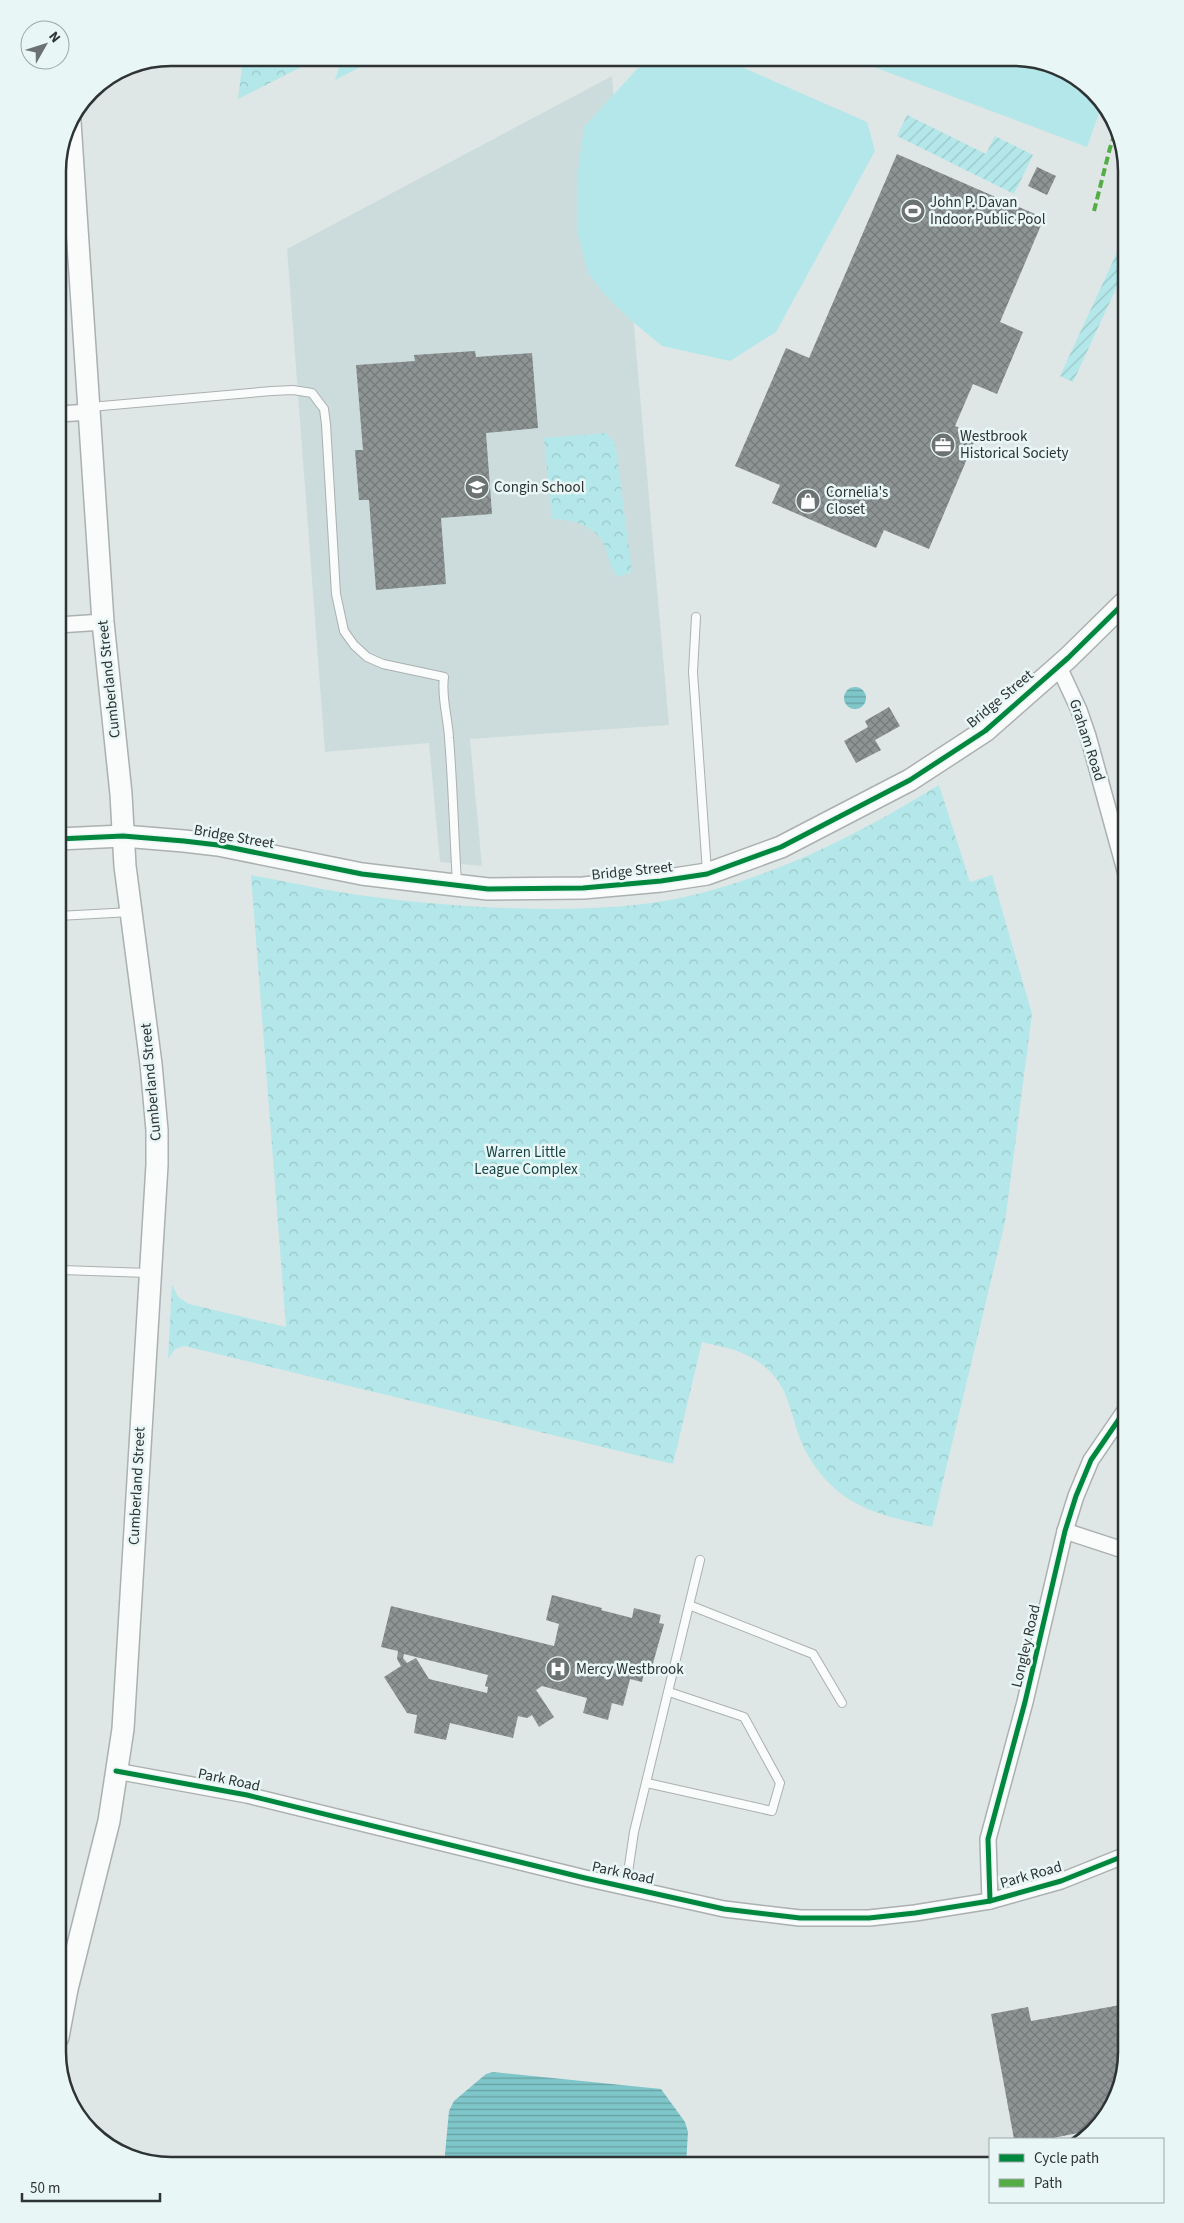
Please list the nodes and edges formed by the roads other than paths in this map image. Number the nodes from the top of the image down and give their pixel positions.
1 (71, 140) edge
2 (90, 409) junction
3 (66, 413) edge
4 (1118, 609) edge
5 (696, 617) dead end
6 (103, 622) junction
7 (66, 624) edge
8 (1058, 665) junction
9 (124, 836) junction
10 (66, 840) edge
11 (1118, 845) edge
12 (707, 874) junction
13 (457, 885) junction
14 (131, 912) junction
15 (66, 916) edge
16 (66, 1270) edge
17 (150, 1273) junction
18 (1118, 1421) edge
19 (1065, 1531) junction
20 (1118, 1548) edge
21 (700, 1560) dead end
22 (689, 1605) junction
23 (669, 1692) junction
24 (842, 1703) dead end
25 (116, 1771) junction
26 (647, 1783) junction
27 (1118, 1858) edge
28 (626, 1886) junction
29 (990, 1900) junction
30 (66, 1994) edge

1 - 2 main road, Cumberland Street
2 - 3 street
2 - 6 main road, Cumberland Street
2 - 13 lane
4 - 8 main road, Bridge Street
5 - 12 lane
6 - 7 street
6 - 9 main road, Cumberland Street
8 - 11 street, Graham Road
8 - 12 main road, Bridge Street
9 - 10 main road, Bridge Street
9 - 13 main road, Bridge Street
9 - 14 main road, Cumberland Street
12 - 13 main road, Bridge Street
14 - 15 lane
14 - 17 main road, Cumberland Street
16 - 17 lane
17 - 25 main road, Cumberland Street
18 - 19 street, Longley Road
19 - 20 street
19 - 29 street, Longley Road
21 - 22 lane
22 - 23 lane
22 - 24 lane
23 - 26 lane
23 - 26 lane
25 - 28 street, Park Road
25 - 30 main road, Cumberland Street
26 - 28 lane
27 - 29 street, Park Road
28 - 29 street, Park Road

